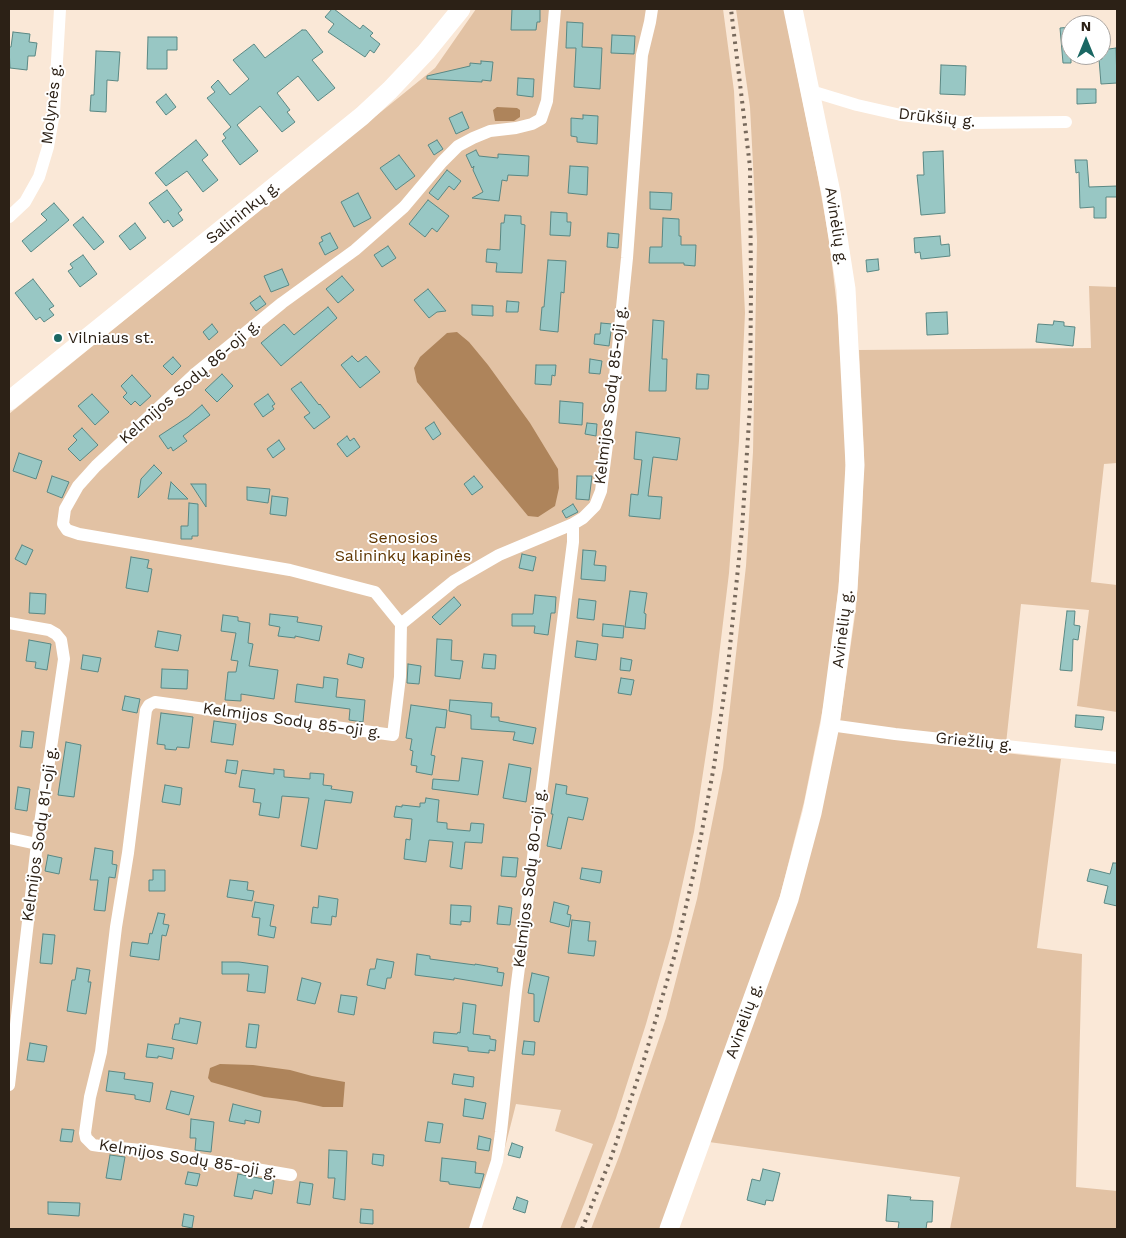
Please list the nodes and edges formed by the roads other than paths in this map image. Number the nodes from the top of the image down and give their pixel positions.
1 (60, 9) edge
2 (461, 9) edge
3 (555, 9) edge
4 (652, 9) edge
5 (793, 9) edge
6 (811, 92) junction
7 (1066, 122) dead end
8 (9, 217) edge
9 (9, 401) edge
10 (573, 524) junction
11 (9, 623) edge
12 (401, 624) junction
13 (830, 725) junction
14 (1117, 758) edge
15 (9, 838) edge
16 (37, 844) junction
17 (9, 1085) edge
18 (291, 1175) dead end
19 (475, 1229) edge
20 (669, 1229) edge

1 - 8 street, Molynės g.
2 - 9 main road, Salininkų g.
3 - 12 street, Kelmijos Sodų 86-oji g.
4 - 10 street, Kelmijos Sodų 85-oji g.
5 - 6 main road, Avinėlių g.
6 - 7 street, Drūkšių g.
6 - 13 main road, Avinėlių g.
10 - 12 street, Kelmijos Sodų 85-oji g.
10 - 19 street, Kelmijos Sodų 80-oji g.
11 - 16 street, Kelmijos Sodų 81-oji g.
12 - 18 street, Kelmijos Sodų 85-oji g.
13 - 14 street, Griežlių g.
13 - 20 main road, Avinėlių g.
15 - 16 street
16 - 17 street, Kelmijos Sodų 81-oji g.

